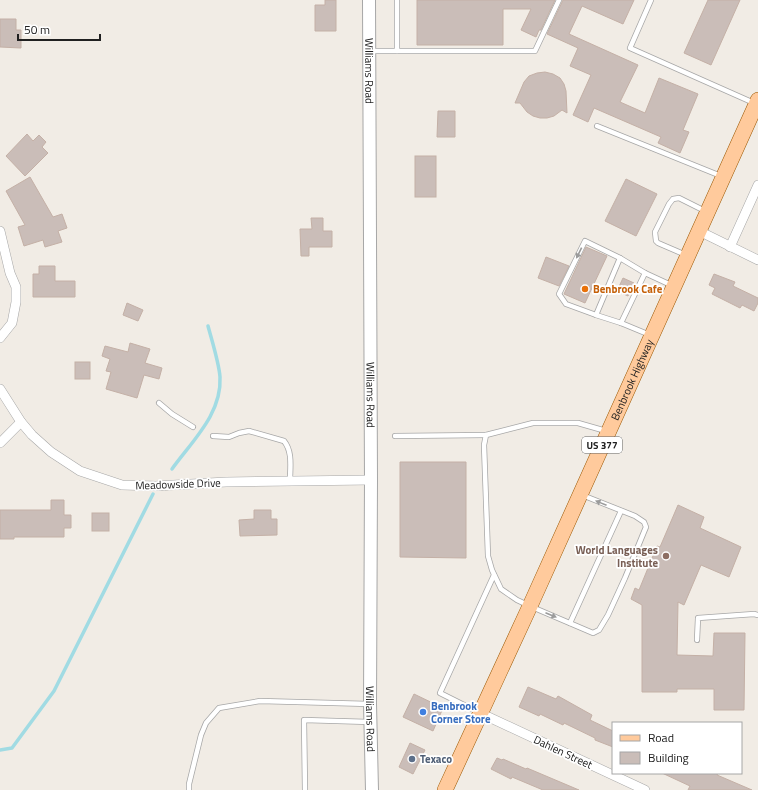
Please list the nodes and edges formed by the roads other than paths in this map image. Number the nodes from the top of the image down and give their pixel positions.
1 (369, 0) edge
2 (397, 0) edge
3 (559, 0) edge
4 (651, 0) edge
5 (369, 51) junction
6 (397, 51) junction
7 (757, 102) edge
8 (597, 126) dead end
9 (723, 177) junction
10 (758, 185) edge
11 (707, 212) junction
12 (0, 231) edge
13 (699, 231) junction
14 (730, 247) junction
15 (688, 256) junction
16 (620, 258) junction
17 (758, 260) edge
18 (645, 273) junction
19 (674, 286) junction
20 (596, 315) junction
21 (621, 323) junction
22 (652, 336) junction
23 (0, 338) edge
24 (0, 389) edge
25 (159, 403) dead end
26 (21, 422) junction
27 (193, 427) dead end
28 (608, 432) junction
29 (213, 436) dead end
30 (395, 436) dead end
31 (486, 436) junction
32 (0, 443) edge
33 (371, 480) junction
34 (290, 481) junction
35 (580, 495) junction
36 (621, 511) junction
37 (494, 575) junction
38 (531, 606) junction
39 (758, 615) edge
40 (570, 623) junction
41 (697, 640) dead end
42 (370, 704) junction
43 (480, 713) junction
44 (370, 722) junction
45 (189, 790) edge
46 (305, 790) edge
47 (372, 790) edge
48 (445, 790) edge
49 (645, 790) edge

1 - 5 street, Williams Road
2 - 6 lane
3 - 6 lane
4 - 7 lane
5 - 6 lane
5 - 33 street, Williams Road
7 - 9 main road, Benbrook Highway / US 377
8 - 9 lane
9 - 11 main road, Benbrook Highway / US 377
10 - 14 street
11 - 13 main road, Benbrook Highway / US 377
11 - 15 lane
12 - 23 street
13 - 14 street
13 - 15 main road, Benbrook Highway / US 377
14 - 17 street
15 - 19 main road, Benbrook Highway / US 377
16 - 18 lane
16 - 20 lane
16 -> 20 lane
18 - 19 lane
18 - 21 lane
19 - 22 main road, Benbrook Highway / US 377
20 - 21 lane
21 - 22 lane
22 - 28 main road, Benbrook Highway / US 377
24 - 26 street, Meadowside Drive
25 - 27 lane
26 - 32 street
26 - 34 street, Meadowside Drive
28 - 31 lane
28 - 35 main road, Benbrook Highway / US 377
29 - 34 lane
30 - 31 lane
31 - 37 lane
33 - 34 street, Meadowside Drive
33 - 42 street, Williams Road
36 -> 35 lane
35 - 38 main road, Benbrook Highway / US 377
36 - 40 lane
36 - 40 lane
37 - 38 lane
37 - 43 lane
38 -> 40 lane
38 - 43 main road, Benbrook Highway / US 377
39 - 41 lane
42 - 44 street, Williams Road
42 - 45 lane
43 - 48 main road, Benbrook Highway / US 377
43 - 49 street, Dahlen Street
44 - 46 lane
44 - 47 street, Williams Road

